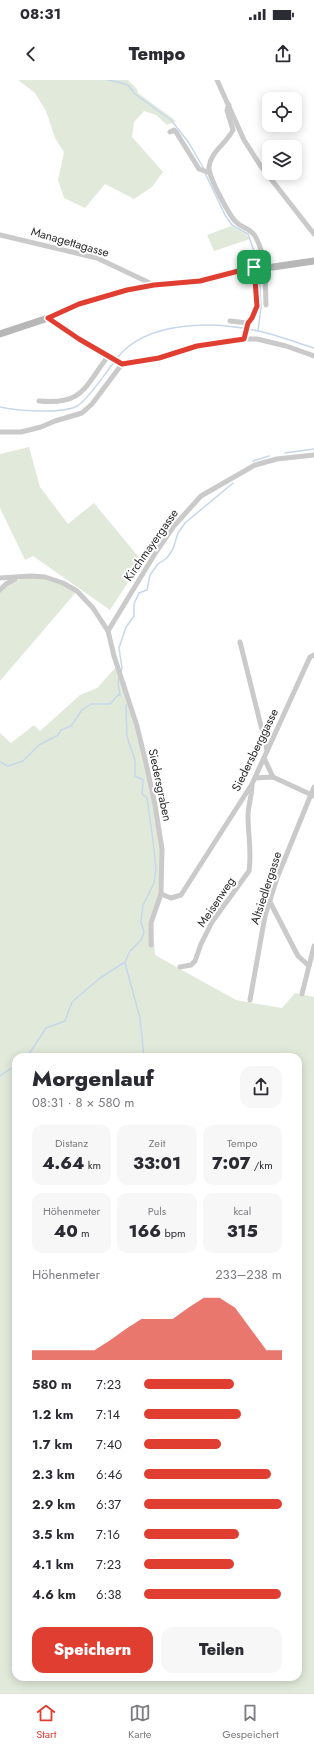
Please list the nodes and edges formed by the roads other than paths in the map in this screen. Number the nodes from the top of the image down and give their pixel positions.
1 (217, 80) edge
2 (229, 105) junction
3 (170, 132) dead end
4 (210, 173) junction
5 (314, 234) edge
6 (0, 235) edge
7 (314, 261) edge
8 (259, 267) junction
9 (154, 285) junction
10 (266, 305) dead end
11 (48, 318) junction
12 (230, 321) dead end
13 (248, 324) junction
14 (0, 334) edge
15 (244, 339) junction
16 (110, 356) junction
17 (314, 356) edge
18 (120, 362) junction
19 (39, 401) dead end
20 (0, 432) edge
21 (314, 455) edge
22 (0, 578) edge
23 (16, 578) junction
24 (0, 590) edge
25 (108, 631) junction
26 (240, 642) dead end
27 (314, 655) edge
28 (267, 750) junction
29 (264, 758) junction
30 (273, 777) junction
31 (255, 778) junction
32 (252, 784) junction
33 (314, 787) edge
34 (312, 795) edge
35 (161, 894) junction
36 (270, 902) junction
37 (151, 945) dead end
38 (314, 946) edge
39 (309, 966) junction
40 (180, 967) dead end
41 (302, 994) dead end
42 (250, 1000) dead end

1 - 2 street
2 - 4 street
2 - 5 street
3 - 4 street
4 - 8 street
6 - 9 street, Managettagasse
7 - 8 main road
8 - 9 main road
8 - 10 street
8 - 13 street
9 - 11 main road
11 - 14 main road
11 - 16 street
12 - 13 street
13 - 15 street
15 - 17 street
15 - 18 street
16 - 18 street
16 - 19 street
18 - 20 street
21 - 25 street, Kirchmayergasse
22 - 23 street, Siedersgraben
23 - 24 street
23 - 25 street, Siedersgraben
25 - 35 street, Siedersgraben
26 - 28 street
27 - 28 street, Siedersberggasse
28 - 29 street, Siedersberggasse
29 - 30 street
29 - 31 street, Siedersberggasse
30 - 31 street
30 - 34 street
31 - 32 street, Siedersberggasse
32 - 35 street, Siedersberggasse
32 - 40 street, Meisenweg
33 - 34 street, Altsiedlergasse
34 - 36 street, Altsiedlergasse
35 - 37 street, Siedersgraben
36 - 39 street
36 - 42 street, Altsiedlergasse
38 - 39 street
39 - 41 street

